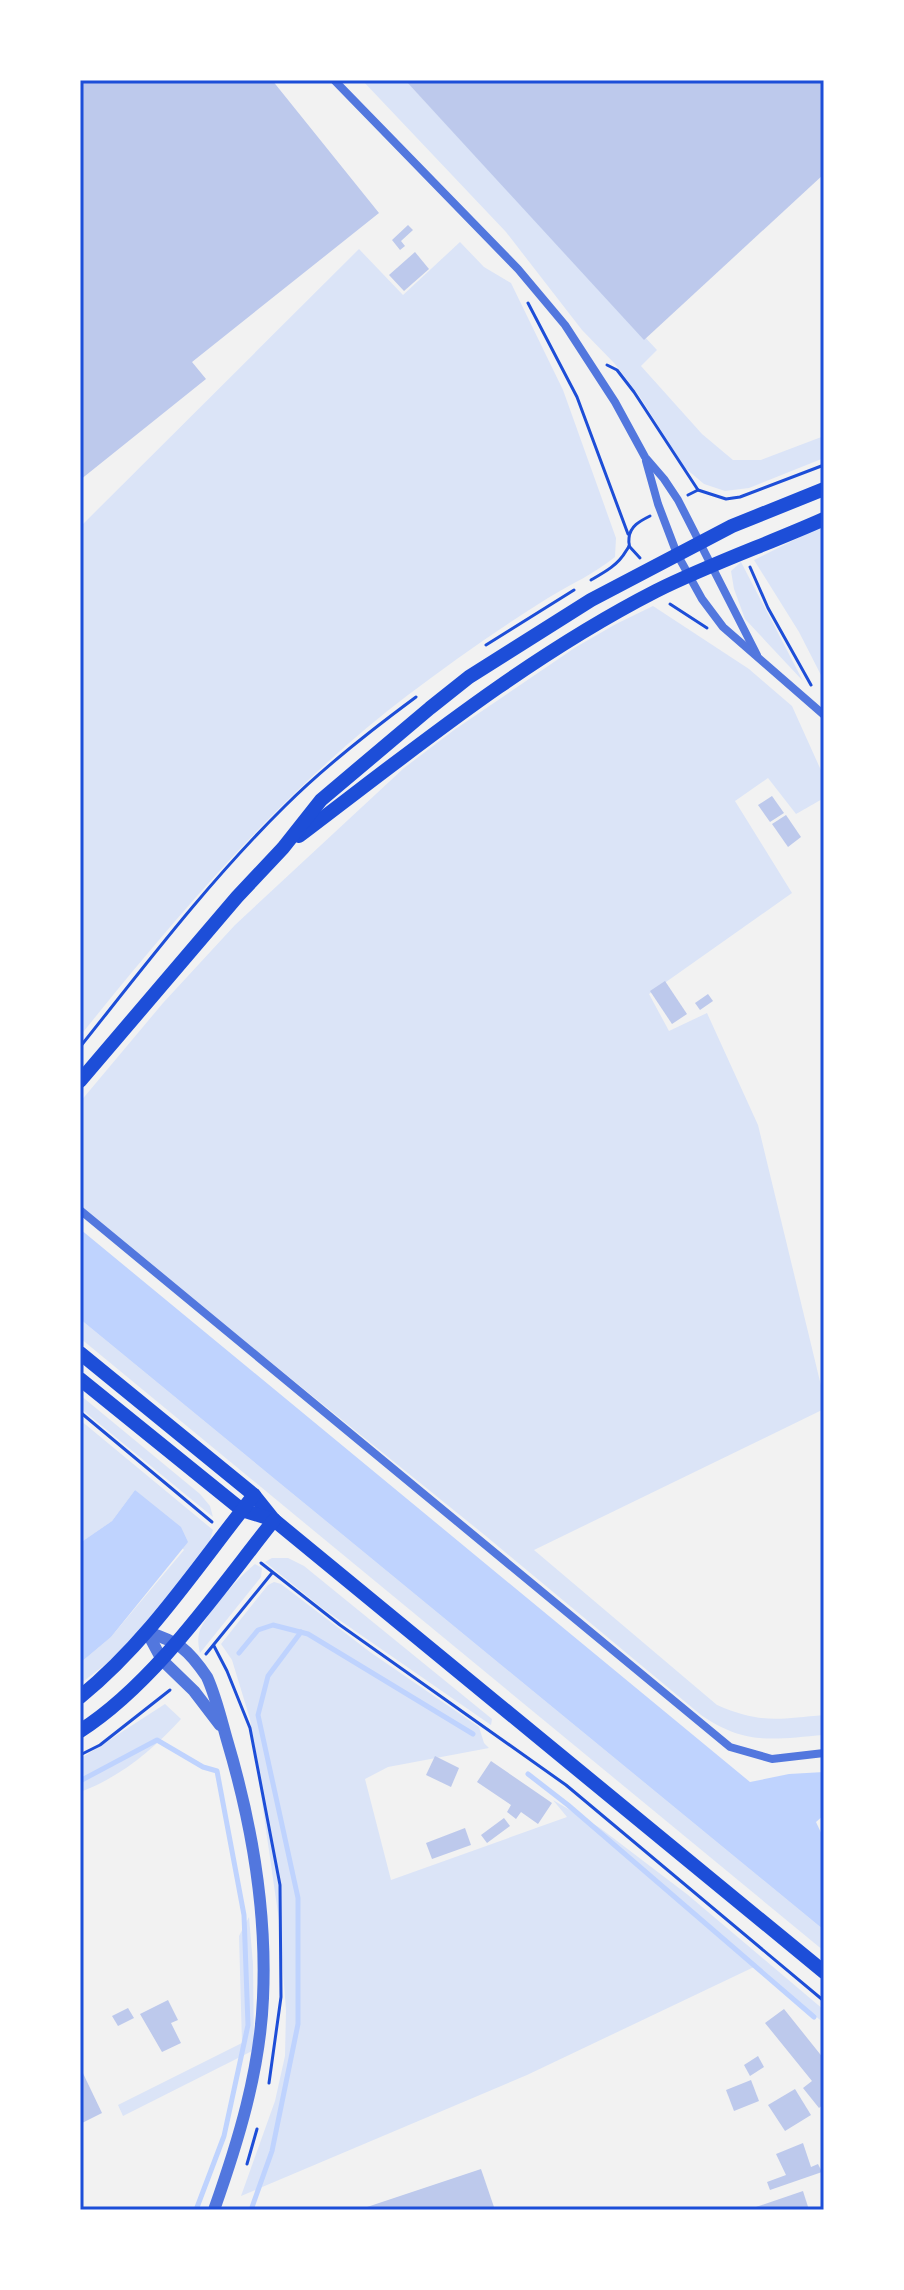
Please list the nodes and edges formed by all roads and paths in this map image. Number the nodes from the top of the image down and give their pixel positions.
1 (334, 80) edge
2 (528, 301) dead end
3 (584, 352) junction
4 (645, 457) junction
5 (824, 465) edge
6 (824, 489) edge
7 (698, 490) dead end
8 (824, 519) edge
9 (732, 526) junction
10 (629, 535) dead end
11 (698, 543) junction
12 (629, 546) dead end
13 (743, 552) junction
14 (677, 554) junction
15 (709, 566) junction
16 (646, 570) junction
17 (689, 575) junction
18 (656, 591) junction
19 (709, 629) dead end
20 (757, 655) junction
21 (811, 686) dead end
22 (824, 715) edge
23 (283, 848) junction
24 (80, 1081) edge
25 (80, 1210) edge
26 (80, 1353) edge
27 (80, 1379) edge
28 (80, 1412) edge
29 (254, 1495) junction
30 (242, 1510) junction
31 (274, 1520) junction
32 (225, 1534) junction
33 (249, 1552) junction
34 (272, 1573) junction
35 (147, 1632) junction
36 (177, 1641) junction
37 (162, 1660) junction
38 (198, 1663) junction
39 (182, 1679) junction
40 (80, 1697) edge
41 (80, 1731) edge
42 (225, 1731) junction
43 (824, 1753) edge
44 (80, 1755) edge
45 (824, 1972) edge
46 (824, 2001) edge
47 (214, 2210) edge

1 - 3 street
2 - 10 path
3 - 4 street
3 - 7 path
4 - 11 street
4 - 14 street
5 - 9 path
6 - 9 main road
8 - 13 main road
9 - 11 main road
11 - 14 main road
11 - 15 street
12 - 16 path
13 - 15 main road
13 - 21 path
14 - 16 main road
14 - 17 street
15 - 17 main road
15 - 20 street
16 - 23 main road
17 - 18 main road
17 - 20 street
18 - 19 path
18 - 23 main road
20 - 22 street
23 - 24 main road
25 - 43 street
26 - 29 main road
27 - 30 main road
28 - 32 path
29 - 30 main road
29 - 31 main road
30 - 31 main road
30 - 32 main road
31 - 33 main road
31 - 45 main road
32 - 35 main road
33 - 34 path
33 - 36 main road
34 - 38 path
34 - 46 path
35 - 36 street
35 - 37 street
35 - 40 main road
36 - 37 main road
36 - 38 street
37 - 39 street
37 - 41 main road
38 - 42 street
39 - 42 street
39 - 44 path
42 - 47 street

